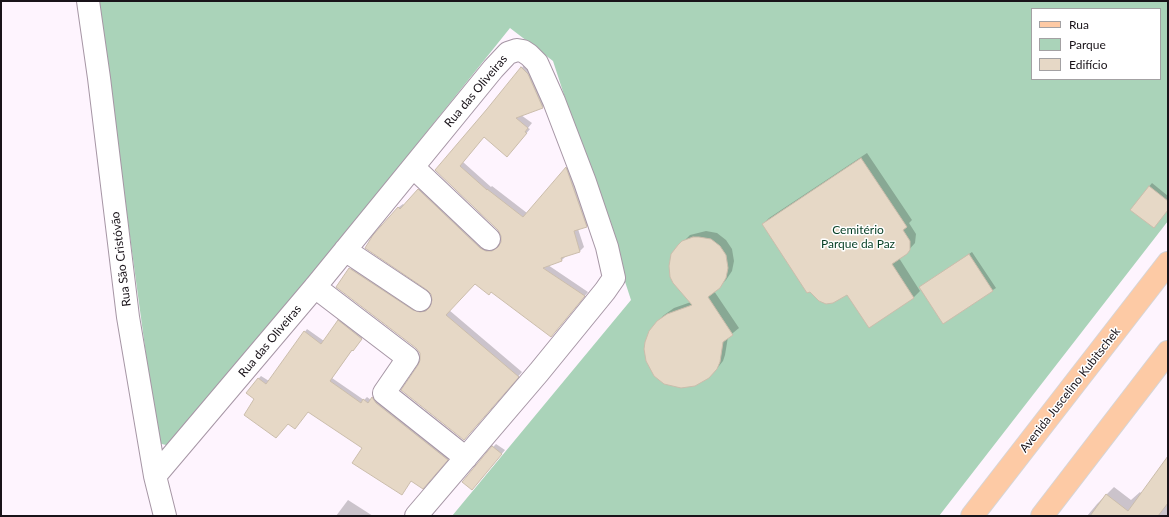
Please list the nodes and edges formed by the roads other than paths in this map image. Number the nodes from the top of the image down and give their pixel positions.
1 (88, 1) edge
2 (413, 167) junction
3 (489, 239) dead end
4 (345, 250) junction
5 (1168, 263) edge
6 (315, 287) junction
7 (420, 300) dead end
8 (1168, 352) edge
9 (466, 458) junction
10 (156, 476) junction
11 (165, 516) edge
12 (416, 516) edge
13 (972, 516) edge
14 (1042, 516) edge

1 - 10 street, Rua São Cristóvão
2 - 3 street
2 - 4 street, Rua das Oliveiras
2 - 9 street, Rua das Oliveiras
4 - 6 street, Rua das Oliveiras
4 - 7 street
5 - 13 main road, Avenida Juscelino Kubitschek
6 - 9 street
6 - 10 street, Rua das Oliveiras
8 - 14 main road
9 - 12 street, Rua das Oliveiras
10 - 11 street, Rua São Cristóvão

